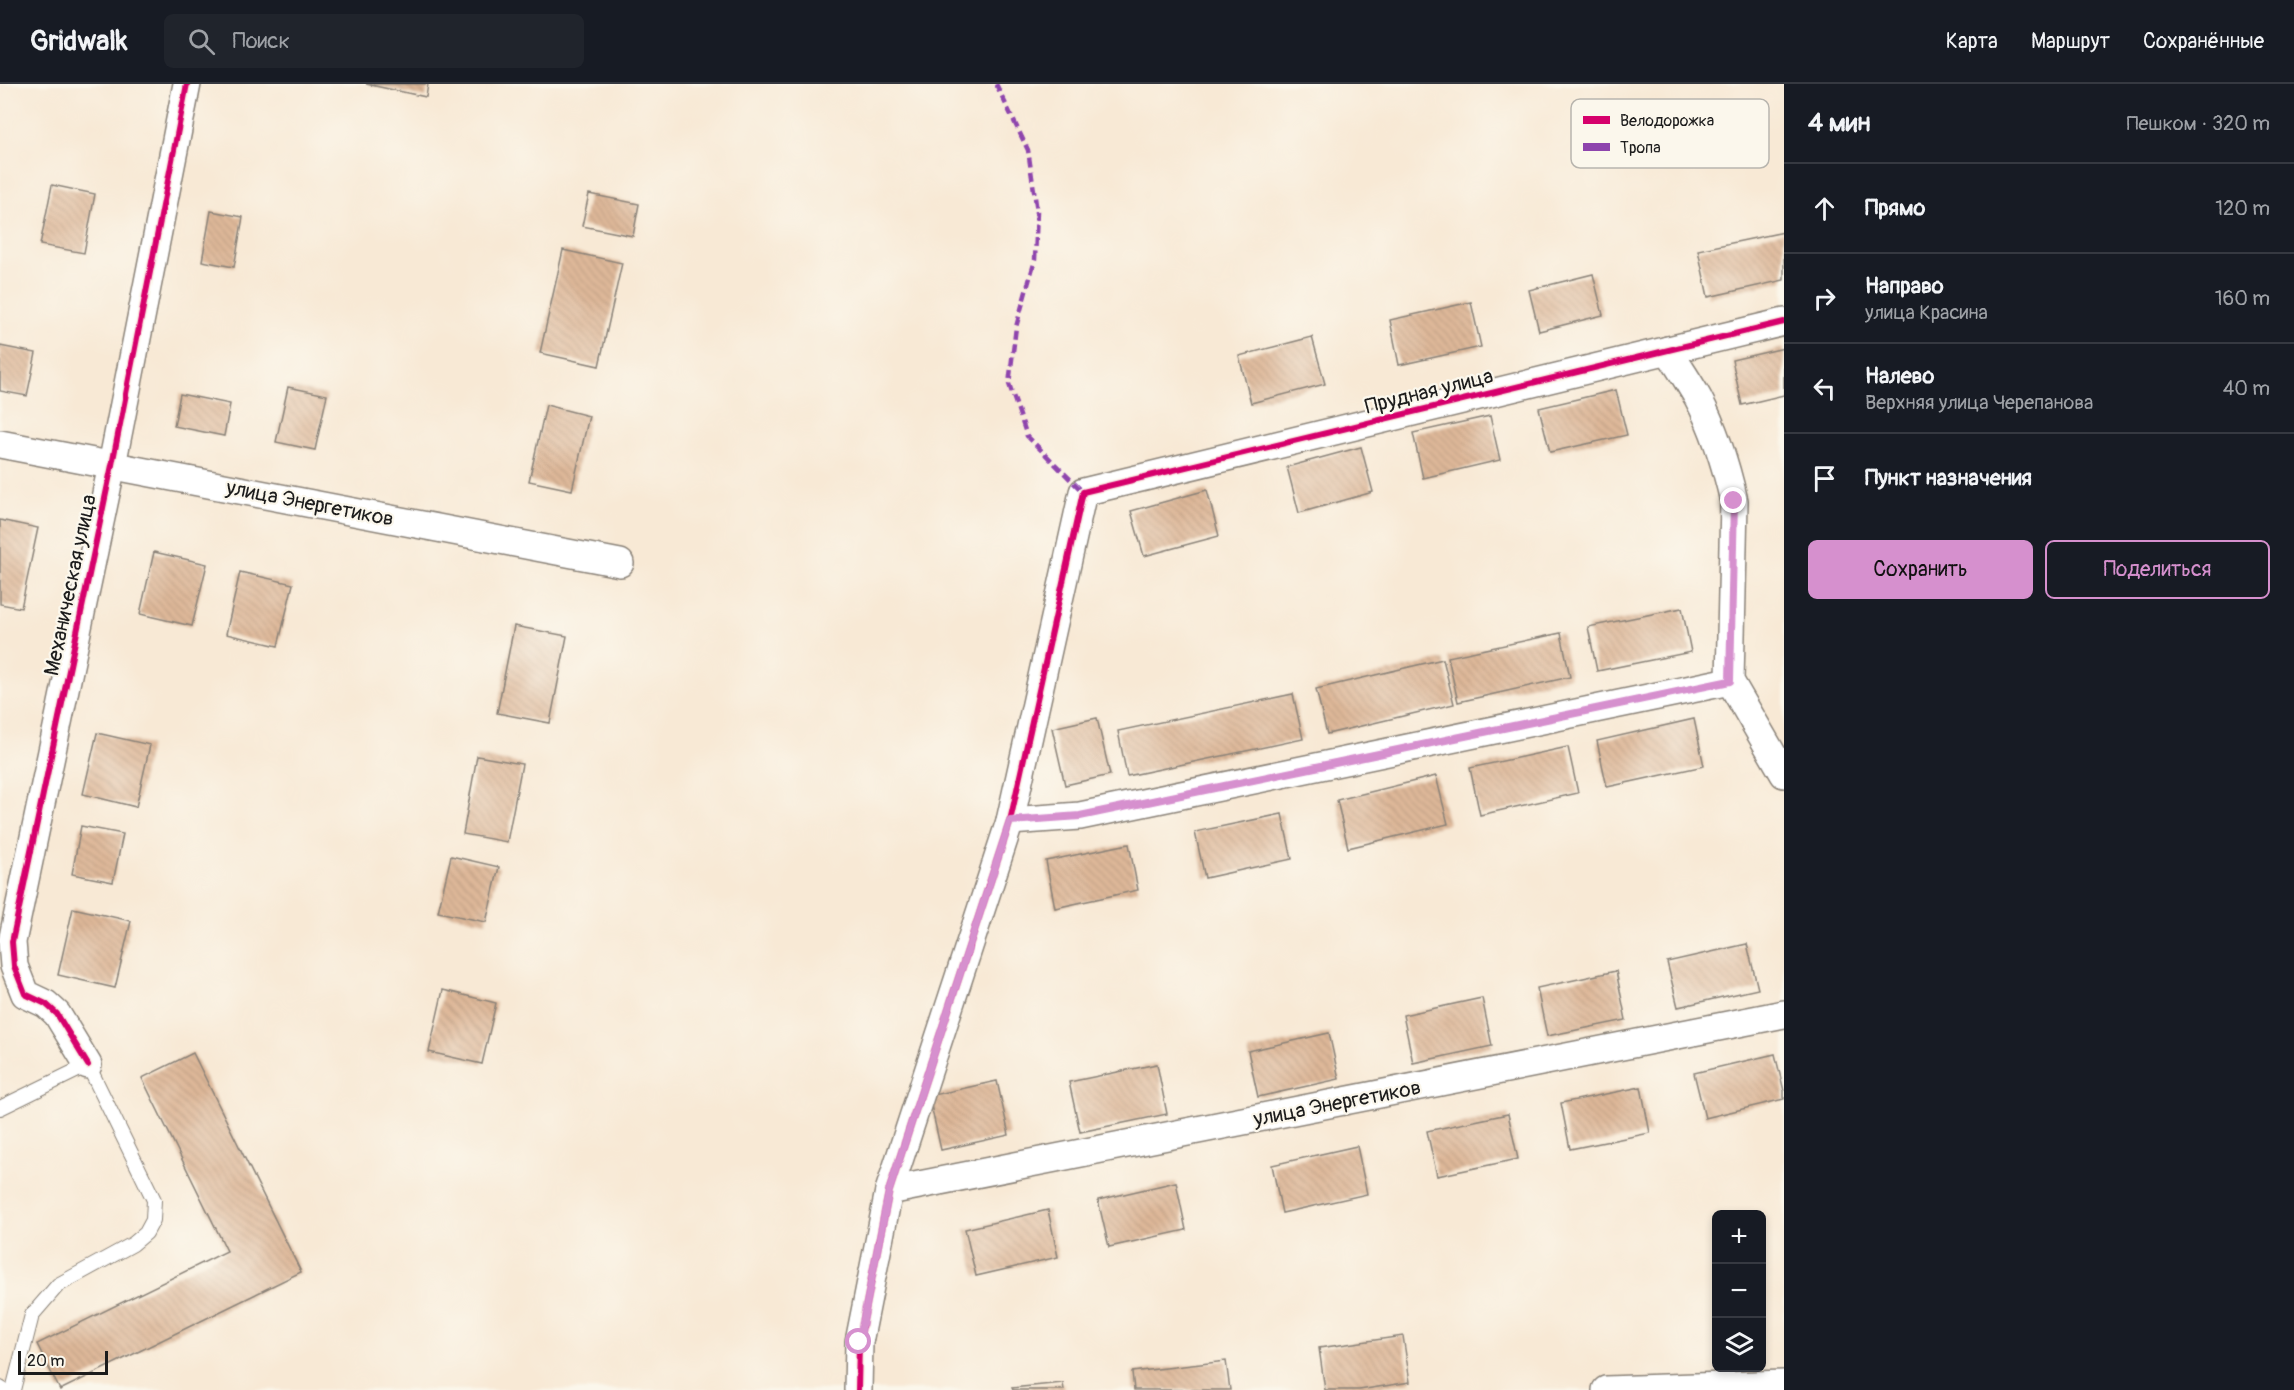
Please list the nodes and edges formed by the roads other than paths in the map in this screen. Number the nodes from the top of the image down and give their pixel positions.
1 (187, 84) edge
2 (1784, 322) edge
3 (1668, 350) junction
4 (0, 444) edge
5 (112, 465) junction
6 (620, 563) dead end
7 (1730, 681) junction
8 (1784, 774) edge
9 (1010, 821) junction
10 (1784, 1014) edge
11 (88, 1065) junction
12 (0, 1108) edge
13 (889, 1191) junction
14 (1784, 1384) edge
15 (13, 1390) edge
16 (858, 1390) edge
17 (1606, 1390) edge

1 - 5 street, Механическая улица
2 - 3 street, Прудная улица
3 - 7 street
3 - 9 street, Прудная улица
4 - 5 street, улица Энергетиков
5 - 6 street, улица Энергетиков
5 - 11 street, Механическая улица
7 - 8 street
7 - 9 street
9 - 13 street
10 - 13 street, улица Энергетиков
11 - 12 lane
11 - 15 lane
13 - 16 street
14 - 17 street

